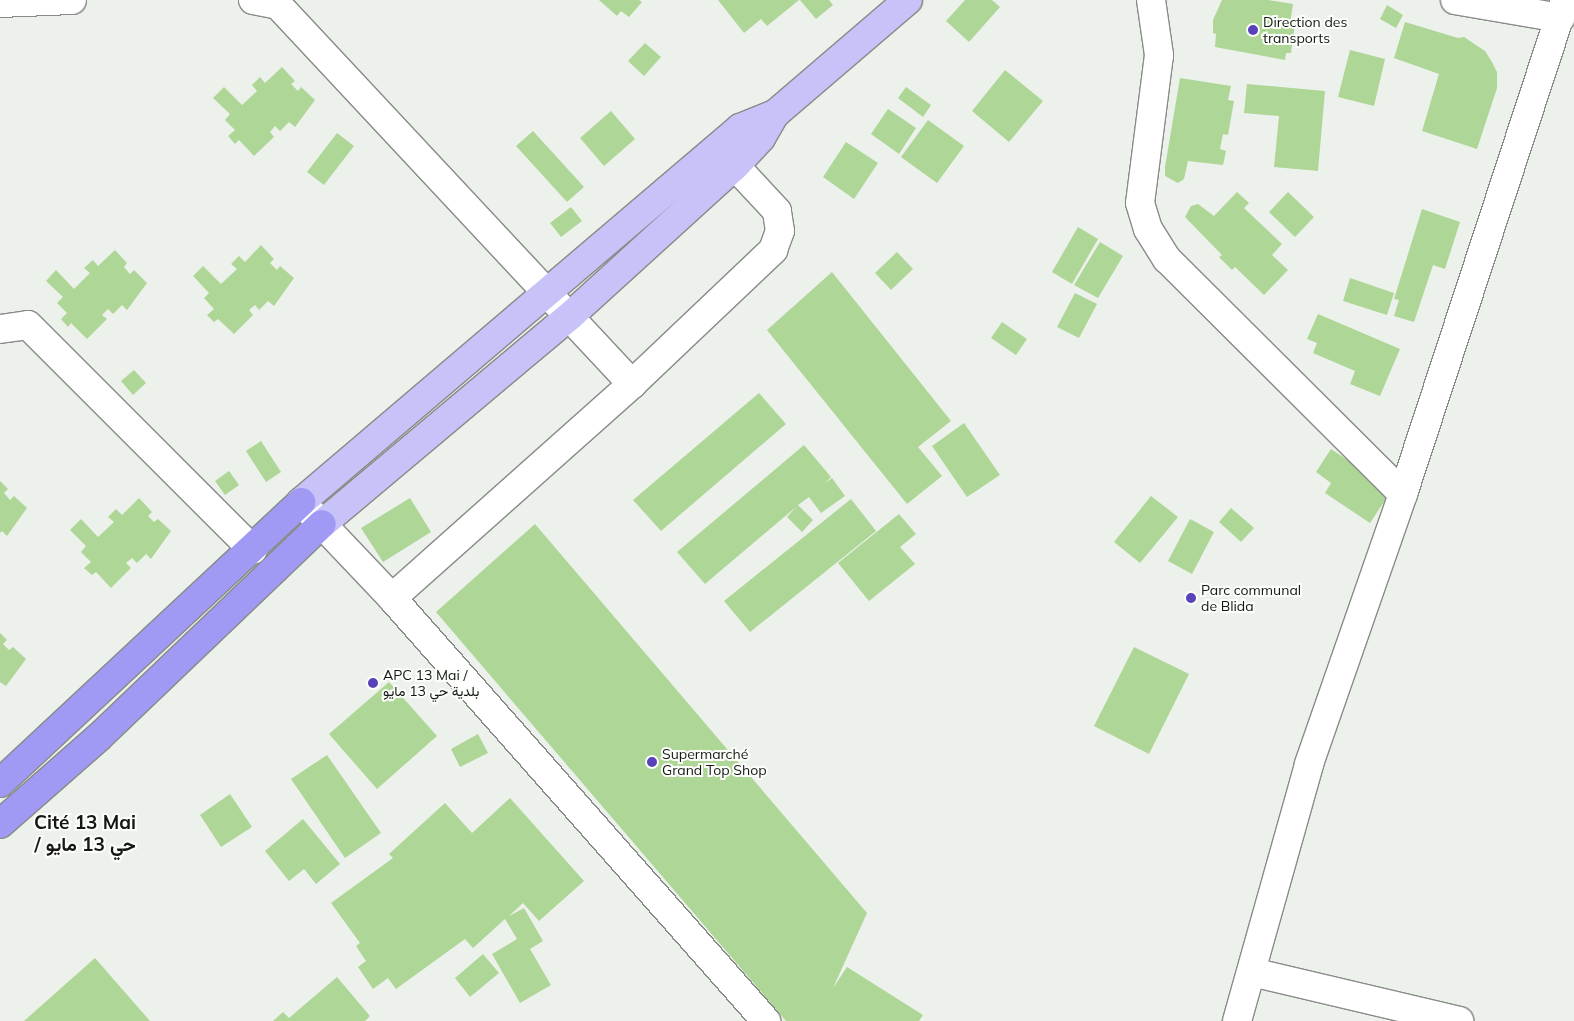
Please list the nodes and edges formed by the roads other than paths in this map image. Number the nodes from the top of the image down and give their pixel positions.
1 (72, 0) edge
2 (253, 0) edge
3 (908, 0) edge
4 (1151, 0) edge
5 (1455, 0) edge
6 (0, 3) edge
7 (1562, 9) edge
8 (775, 114) junction
9 (735, 166) junction
10 (547, 292) junction
11 (570, 316) junction
12 (0, 329) edge
13 (632, 384) junction
14 (1404, 494) junction
15 (301, 502) junction
16 (322, 524) junction
17 (253, 550) junction
18 (392, 598) junction
19 (0, 783) edge
20 (0, 824) edge
21 (1252, 972) junction
22 (766, 1021) edge
23 (1237, 1021) edge
24 (1459, 1021) edge

1 - 6 street
2 - 10 street
3 - 8 main road
4 - 14 street
5 - 7 street
7 - 14 street
8 - 9 main road
8 - 10 main road
9 - 11 main road
9 - 13 street
10 - 11 street
10 - 15 main road
11 - 13 street
11 - 16 main road
12 - 17 street
13 - 18 street
14 - 21 street
15 - 16 street
15 - 17 highway
16 - 18 street
16 - 20 highway
17 - 19 highway
18 - 22 street
21 - 23 street
21 - 24 street

